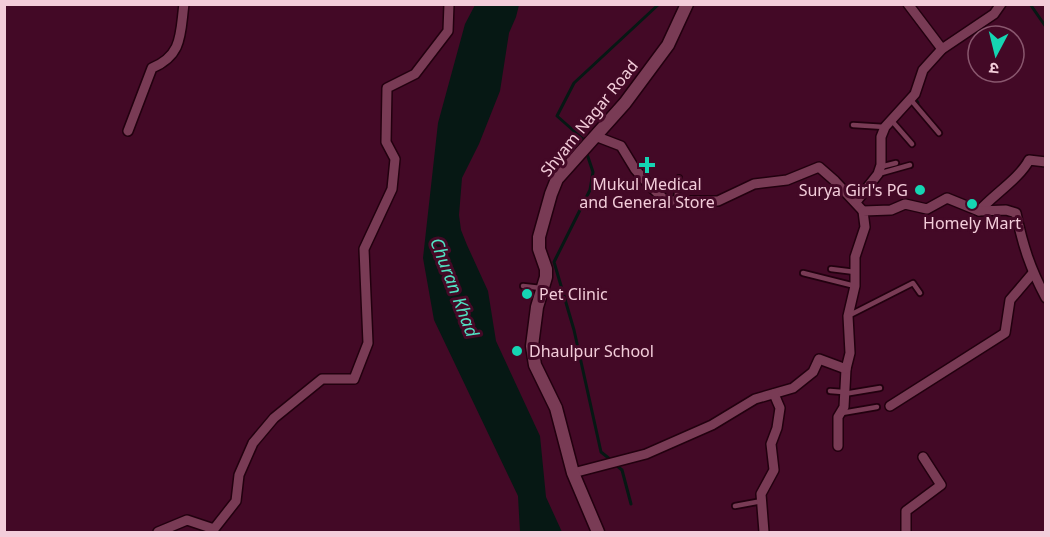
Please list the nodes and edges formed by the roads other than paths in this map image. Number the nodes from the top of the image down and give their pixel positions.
1 (184, 4) edge
2 (448, 4) edge
3 (687, 4) edge
4 (908, 4) edge
5 (1001, 4) edge
6 (942, 49) junction
7 (911, 100) junction
8 (891, 118) junction
9 (853, 125) dead end
10 (885, 127) junction
11 (128, 131) dead end
12 (939, 133) dead end
13 (595, 136) junction
14 (912, 144) dead end
15 (1046, 162) edge
16 (896, 163) dead end
17 (910, 165) dead end
18 (879, 171) junction
19 (679, 178) dead end
20 (676, 201) junction
21 (856, 202) junction
22 (863, 211) junction
23 (979, 211) junction
24 (831, 269) dead end
25 (855, 272) junction
26 (803, 273) dead end
27 (1033, 273) junction
28 (523, 286) dead end
29 (855, 286) junction
30 (542, 289) junction
31 (920, 293) dead end
32 (1046, 298) edge
33 (849, 313) junction
34 (846, 369) junction
35 (880, 388) dead end
36 (830, 391) dead end
37 (774, 393) junction
38 (844, 393) junction
39 (890, 406) dead end
40 (877, 407) dead end
41 (840, 414) junction
42 (838, 446) dead end
43 (923, 457) dead end
44 (573, 473) junction
45 (762, 501) junction
46 (735, 506) dead end
47 (158, 532) edge
48 (598, 532) edge
49 (764, 532) edge
50 (906, 532) edge

1 - 11 street
2 - 47 street
3 - 13 street, Shyam Nagar Road
4 - 6 street
5 - 6 street
6 - 7 street
7 - 8 street
7 - 12 lane
8 - 10 street
8 - 14 lane
9 - 10 lane
10 - 18 street
13 - 20 street
13 - 30 street, Shyam Nagar Road
15 - 23 street
16 - 18 lane
17 - 18 lane
18 - 21 street
19 - 20 lane
20 - 21 street
21 - 22 street
22 - 23 street
22 - 25 street
23 - 27 street
24 - 25 lane
25 - 29 street
26 - 29 lane
27 - 32 street
27 - 39 street
28 - 30 lane
29 - 33 street
30 - 44 street, Shyam Nagar Road
31 - 33 lane
33 - 34 street
34 - 37 street
34 - 38 street
35 - 38 lane
36 - 38 lane
37 - 44 street
37 - 45 street
38 - 41 street
40 - 41 lane
41 - 42 street
43 - 50 street
44 - 48 street, Shyam Nagar Road
45 - 46 lane
45 - 49 street

